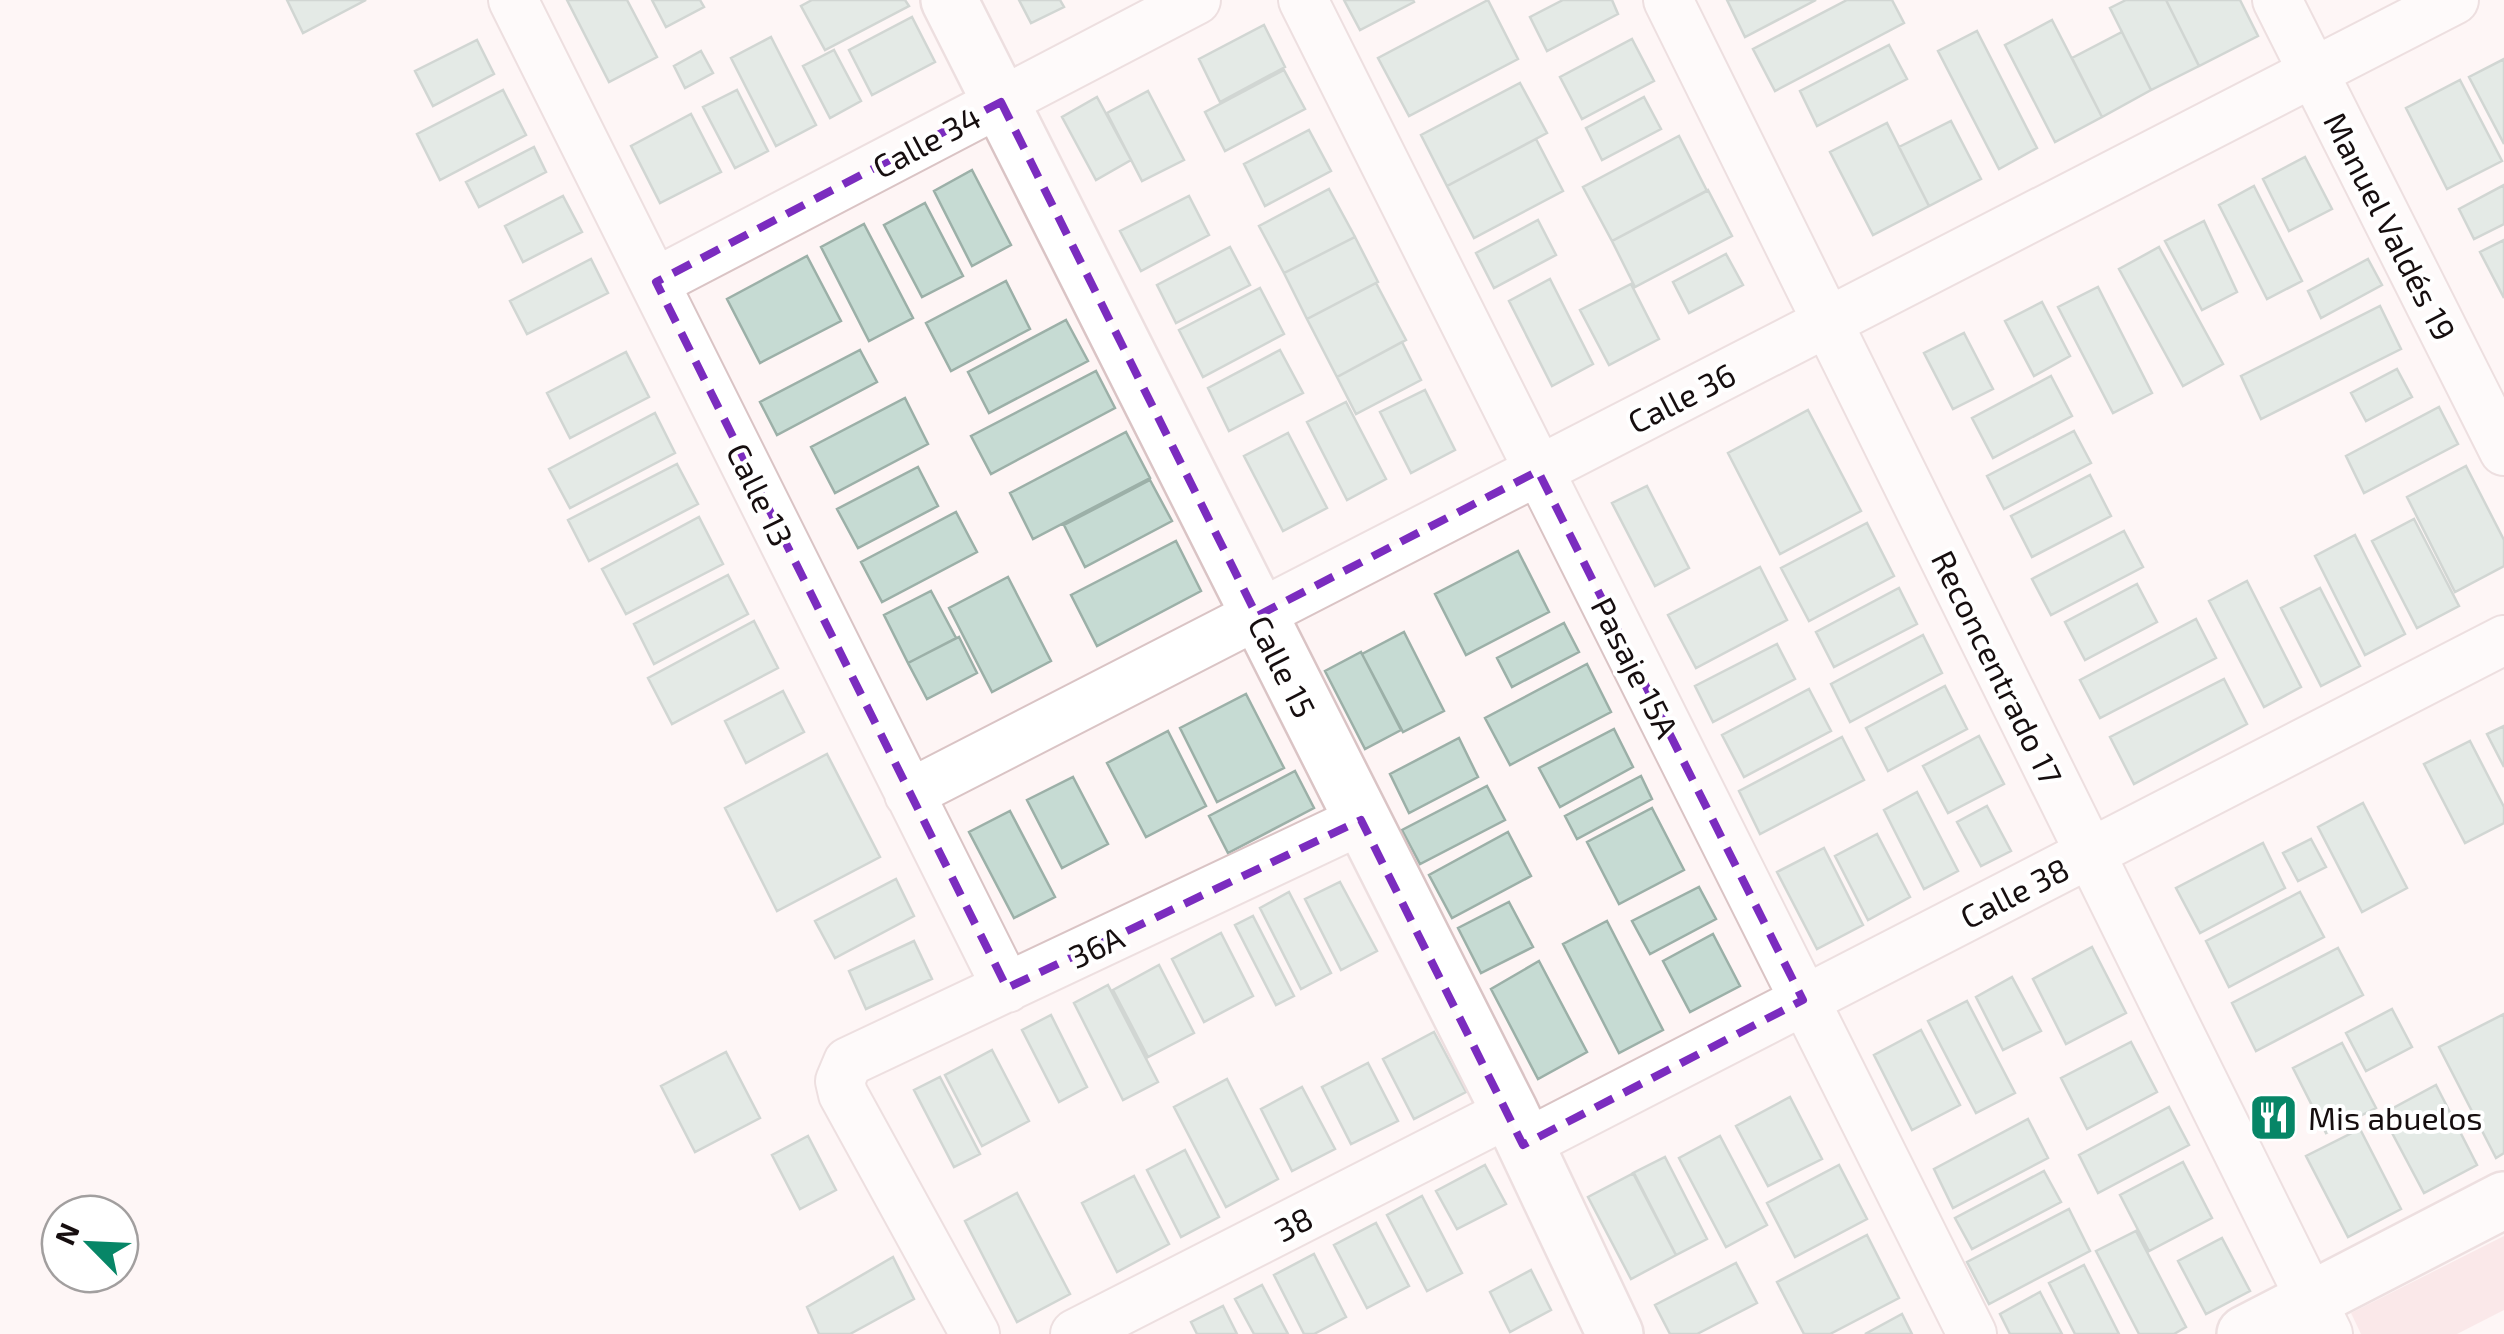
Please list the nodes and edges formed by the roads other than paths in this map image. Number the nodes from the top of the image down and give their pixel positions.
1 (513, 0) edge
2 (949, 0) edge
3 (1196, 0) edge
4 (1302, 0) edge
5 (1668, 0) edge
6 (2277, 0) edge
7 (2454, 0) edge
8 (2314, 72) junction
9 (1001, 102) junction
10 (656, 282) junction
11 (1829, 321) junction
12 (2504, 451) edge
13 (1538, 470) junction
14 (1257, 616) junction
15 (2504, 640) edge
16 (909, 794) junction
17 (1362, 820) junction
18 (2090, 853) junction
19 (1008, 988) junction
20 (1803, 1000) junction
21 (1517, 1128) junction
22 (2504, 1200) edge
23 (2319, 1316) edge
24 (975, 1334) edge
25 (1075, 1334) edge
26 (1615, 1334) edge
27 (1972, 1334) edge
28 (2245, 1334) edge

1 - 10 street, Calle 13
2 - 9 street, Calle 15
3 - 9 street, Calle 34
4 - 13 street, Pasaje 15A
5 - 11 street, Reconcentrado 17
6 - 8 street, Manuel Valdés 19
7 - 8 street, Calle 36
8 - 11 street, Calle 36
8 - 12 street, Manuel Valdés 19
9 - 10 street, Calle 34
9 - 14 street, Calle 15
10 - 16 street, Calle 13
11 - 13 street, Calle 36
11 - 18 street, Reconcentrado 17
13 - 14 street, Calle 36
13 - 20 street, Pasaje 15A
14 - 16 street, Calle 36
14 - 17 street, Calle 15
15 - 18 street, Calle 38
16 - 19 street, Calle 13
17 - 19 street, 36A
17 - 21 street, Calle 15
18 - 20 street, Calle 38
18 - 23 street, Reconcentrado 17
19 - 24 street, 36A
20 - 21 street, Calle 38
20 - 27 street, Pasaje 15A
21 - 25 street, 38
21 - 26 street, Calle 15
22 - 23 street
23 - 28 street

